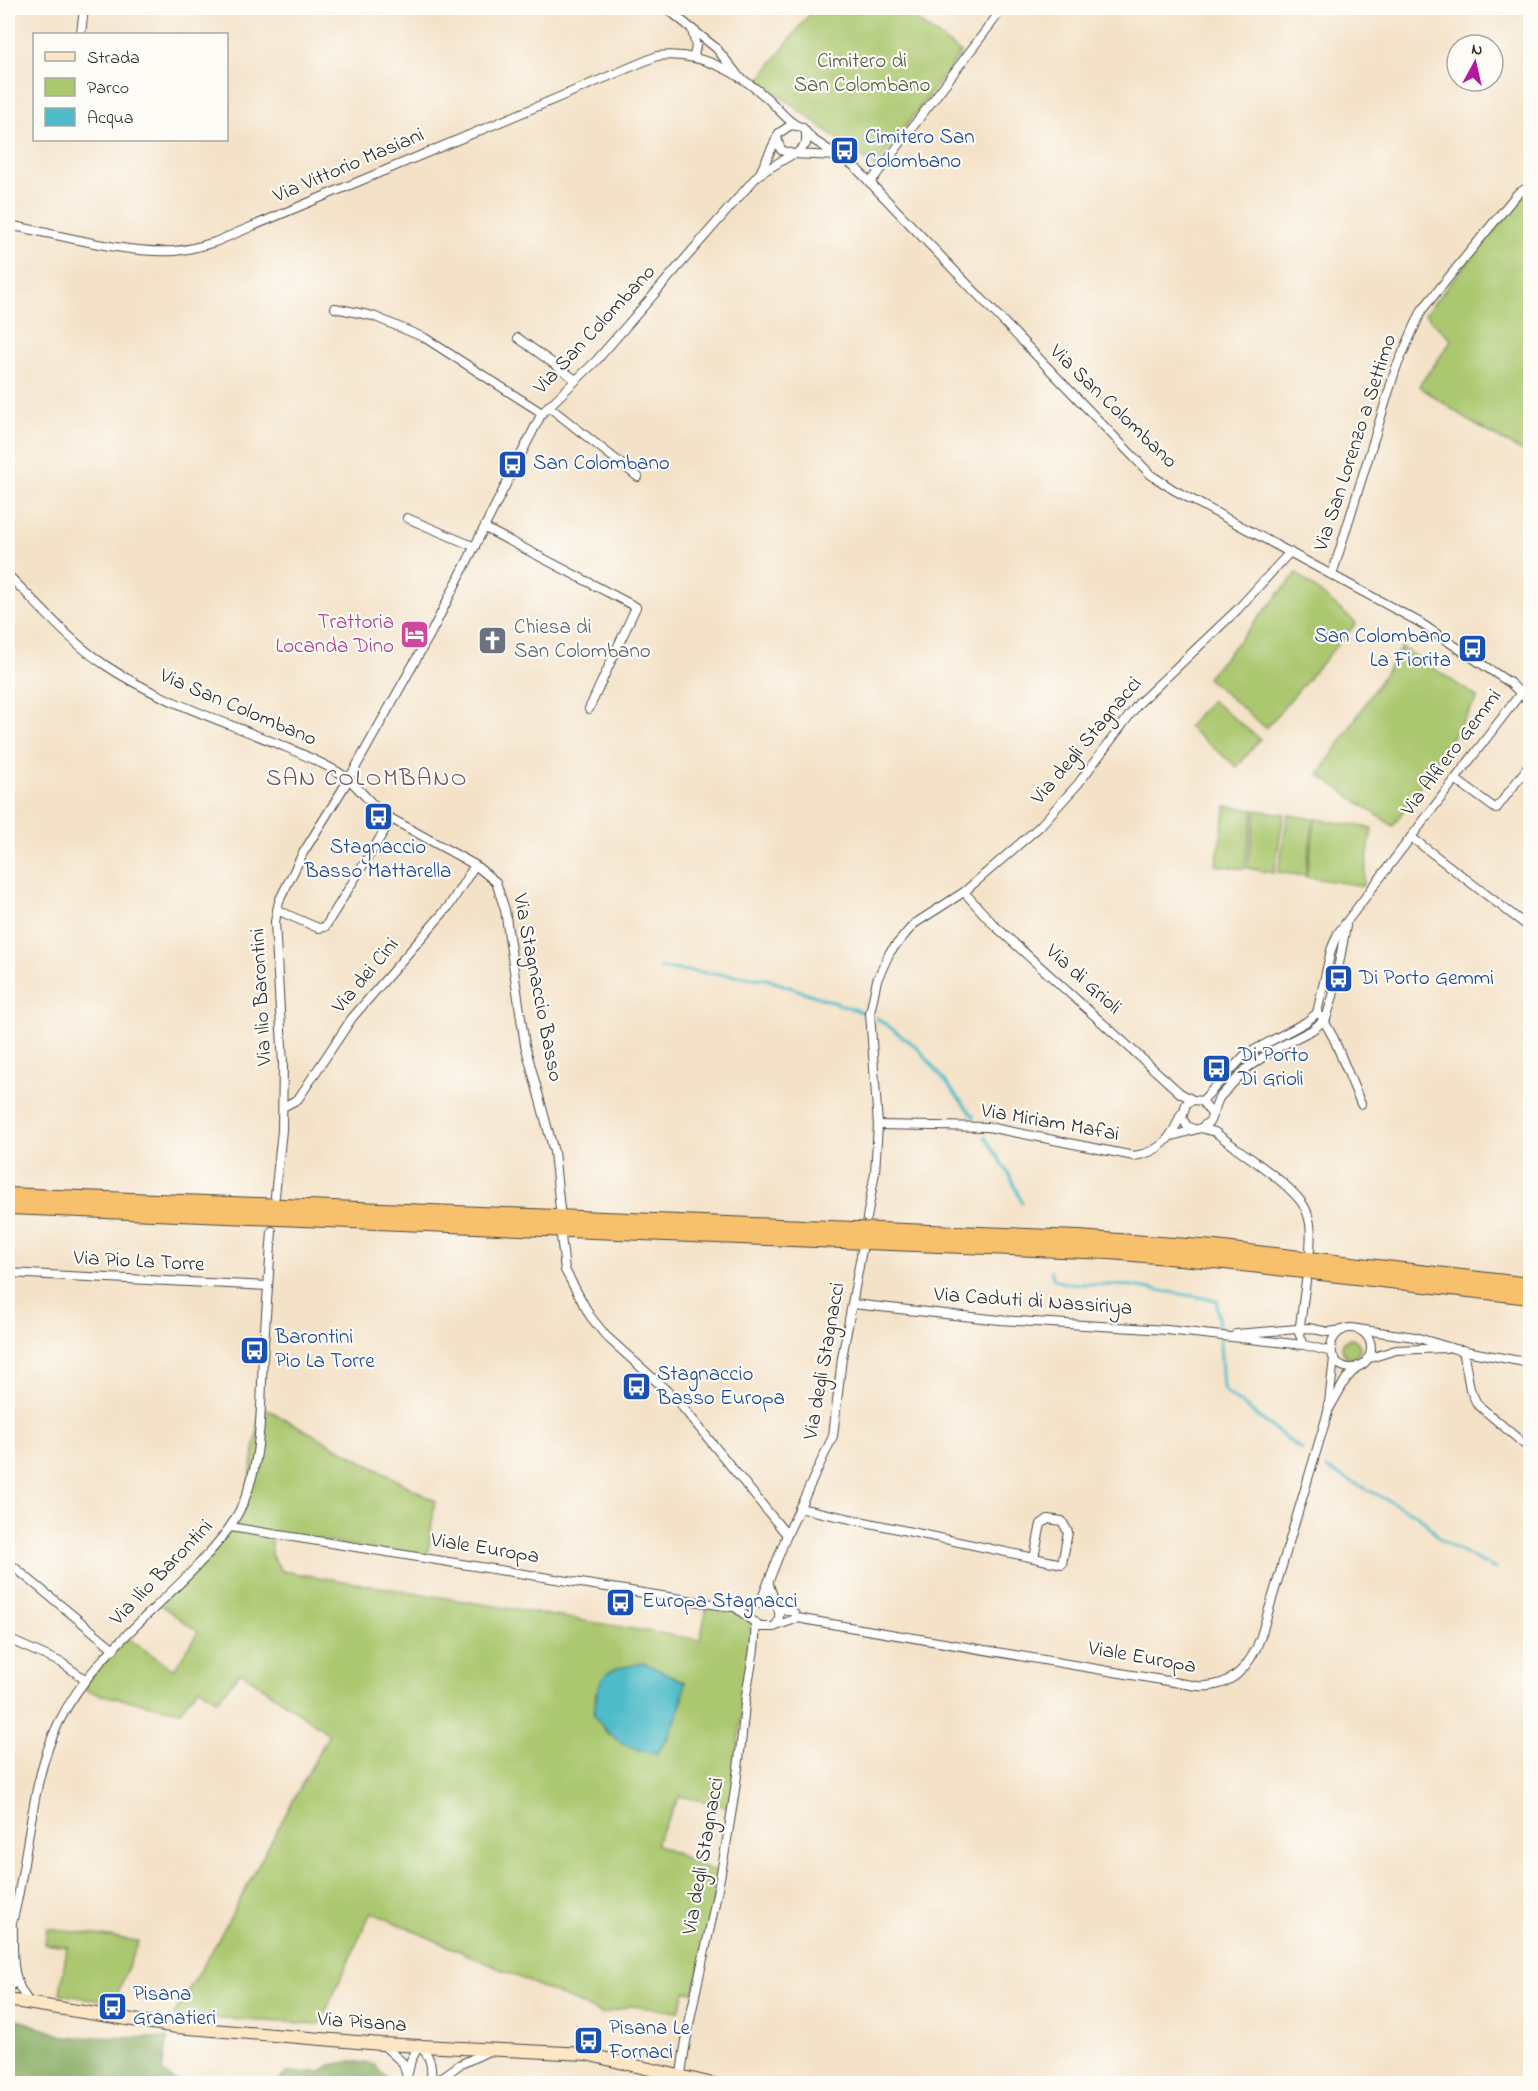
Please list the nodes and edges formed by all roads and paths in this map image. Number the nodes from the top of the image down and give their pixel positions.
1 (84, 8) edge
2 (666, 8) edge
3 (1003, 8) edge
4 (692, 30) junction
5 (81, 33) edge
6 (716, 48) junction
7 (694, 56) junction
8 (707, 61) junction
9 (738, 77) junction
10 (780, 115) junction
11 (796, 125) junction
12 (806, 133) junction
13 (778, 136) junction
14 (795, 154) junction
15 (837, 156) junction
16 (759, 176) junction
17 (870, 183) junction
18 (1530, 186) edge
19 (8, 225) edge
20 (335, 308) dead end
21 (518, 338) dead end
22 (576, 380) junction
23 (545, 409) junction
24 (638, 477) dead end
25 (407, 518) dead end
26 (485, 528) junction
27 (475, 547) junction
28 (1290, 552) junction
29 (1332, 574) junction
30 (8, 575) edge
31 (1530, 681) edge
32 (1521, 691) junction
33 (1530, 702) edge
34 (589, 709) dead end
35 (1530, 769) edge
36 (349, 779) junction
37 (1455, 779) junction
38 (391, 820) junction
39 (1411, 837) junction
40 (475, 865) junction
41 (964, 892) junction
42 (277, 910) junction
43 (1346, 926) junction
44 (1530, 928) edge
45 (1319, 1010) junction
46 (1323, 1022) junction
47 (1180, 1093) junction
48 (1197, 1100) junction
49 (1361, 1104) dead end
50 (283, 1107) junction
51 (1182, 1113) junction
52 (1211, 1115) junction
53 (878, 1125) junction
54 (1198, 1129) junction
55 (1215, 1132) junction
56 (1172, 1136) junction
57 (8, 1195) edge
58 (275, 1196) dead end
59 (8, 1207) edge
60 (560, 1209) dead end
61 (867, 1218) dead end
62 (272, 1231) dead end
63 (561, 1236) dead end
64 (862, 1250) dead end
65 (1310, 1250) dead end
66 (8, 1273) edge
67 (1306, 1281) dead end
68 (1530, 1285) edge
69 (268, 1286) junction
70 (1530, 1297) edge
71 (853, 1304) junction
72 (1302, 1304) junction
73 (1314, 1328) junction
74 (1299, 1329) junction
75 (1357, 1329) junction
76 (1342, 1330) junction
77 (1211, 1335) junction
78 (1304, 1345) junction
79 (1459, 1349) junction
80 (1333, 1355) junction
81 (1367, 1359) junction
82 (1530, 1363) edge
83 (1358, 1366) junction
84 (1328, 1412) junction
85 (1530, 1449) edge
86 (799, 1508) junction
87 (230, 1527) junction
88 (787, 1535) junction
89 (1034, 1558) junction
90 (8, 1562) edge
91 (770, 1584) junction
92 (759, 1604) junction
93 (777, 1606) junction
94 (734, 1607) junction
95 (798, 1618) junction
96 (754, 1621) junction
97 (772, 1627) junction
98 (8, 1639) edge
99 (755, 1642) junction
100 (114, 1649) junction
101 (86, 1680) junction
102 (13, 1920) junction
103 (8, 1937) edge
104 (15, 1978) junction
105 (8, 1992) edge
106 (8, 2000) edge
107 (31, 2005) junction
108 (381, 2044) junction
109 (419, 2046) junction
110 (493, 2049) junction
111 (408, 2073) junction
112 (681, 2076) junction
113 (409, 2084) edge
114 (432, 2084) edge
115 (713, 2084) edge

1 - 5 street
2 - 4 street
3 - 17 street
4 - 6 street
4 - 7 street
6 - 8 street
6 - 9 street
7 - 8 street
7 - 19 street, Via Vittorio Masiani
8 - 9 street
9 - 10 street, Via San Colombano
10 - 11 street, Via San Colombano
10 - 13 street
11 - 12 street, Via San Colombano
11 - 13 street
12 - 14 street
12 - 15 street, Via San Colombano
13 - 14 street
13 - 16 street, Via San Colombano
14 - 15 street
14 - 16 street, Via San Colombano
15 - 17 street, Via San Colombano
16 - 22 street, Via San Colombano
17 - 28 street, Via San Colombano
18 - 29 street, Via San Lorenzo a Settimo
20 - 23 street
21 - 22 street
22 - 23 street, Via San Colombano
23 - 24 street
23 - 26 street, Via San Colombano
25 - 27 street
26 - 27 street, Via San Colombano
26 - 34 street
27 - 36 street, Via San Colombano
28 - 29 street, Via San Colombano
28 - 41 street, Via degli Stagnacci
29 - 32 street, Via San Colombano
30 - 36 street, Via San Colombano
31 - 32 street
32 - 33 street, Via San Colombano
32 - 37 street, Via Alfiero Gemmi
35 - 37 street
36 - 38 street, Via Stagnaccio Basso
36 - 42 street, Via Ilio Barontini
37 - 39 street, Via Alfiero Gemmi
38 - 40 street, Via Stagnaccio Basso
38 - 42 street
39 - 43 street, Via Alfiero Gemmi
39 - 44 street, Via Alfiero Gemmi
40 - 50 street, Via dei Cini
40 - 60 street, Via Stagnaccio Basso
41 - 47 street, Via di Grioli
41 - 53 street, Via degli Stagnacci
42 - 50 street, Via Ilio Barontini
43 - 45 street, Via Alfiero Gemmi
43 - 46 street
45 - 46 street
45 - 48 street
46 - 49 street
46 - 52 street
47 - 48 street, Via di Grioli
47 - 51 street
48 - 51 street
48 - 52 street
50 - 58 street, Via Ilio Barontini
51 - 54 street
51 - 56 street
52 - 54 street
52 - 55 street
53 - 56 street, Via Miriam Mafai
53 - 61 street, Via degli Stagnacci
54 - 55 street
54 - 56 street, Via Miriam Mafai
55 - 65 street
57 - 68 highway
59 - 70 highway
62 - 69 street, Via Ilio Barontini
63 - 88 street
64 - 71 street, Via degli Stagnacci
66 - 69 street, Via Pio La Torre
67 - 72 street
69 - 87 street, Via Ilio Barontini
71 - 77 street, Via Caduti di Nassiriya
71 - 86 street, Via degli Stagnacci
72 - 73 street
72 - 74 street
73 - 74 street, Via Caduti di Nassiriya
73 - 76 street, Via Caduti di Nassiriya
74 - 77 street, Via Caduti di Nassiriya
74 - 78 street
75 - 76 street
75 - 79 street
75 - 81 street
76 - 80 street
77 - 78 street, Via Caduti di Nassiriya
78 - 80 street, Via Caduti di Nassiriya
79 - 81 street
79 - 82 street
79 - 85 street
80 - 83 street
80 - 84 street, Viale Europa
81 - 83 street
83 - 84 street, Viale Europa
84 - 95 street, Viale Europa
86 - 88 street, Via degli Stagnacci
86 - 89 street
87 - 94 street, Viale Europa
87 - 100 street, Via Ilio Barontini
88 - 91 street, Via degli Stagnacci
89 - 89 street
90 - 100 street
91 - 92 street, Via degli Stagnacci
91 - 93 street
92 - 93 street
92 - 94 street, Viale Europa
92 - 96 street, Via degli Stagnacci
93 - 95 street, Viale Europa
93 - 97 street
94 - 96 street, Viale Europa
95 - 97 street, Viale Europa
96 - 97 street
96 - 99 street, Via degli Stagnacci
97 - 99 street
98 - 101 street
99 - 112 street, Via degli Stagnacci
100 - 101 street, Via Ilio Barontini
101 - 102 street, Via Ilio Barontini
102 - 103 street, Via Ilio Barontini
102 - 104 street, Via Ilio Barontini
104 - 105 street, Via Ilio Barontini
104 - 107 street, Via Ilio Barontini
106 - 107 main road, Via Pisana
107 - 108 main road, Via Pisana
108 - 109 main road, Via Pisana
108 - 111 street
109 - 110 main road, Via Pisana
109 - 111 street
109 - 114 street
110 - 112 main road, Via Pisana
110 - 114 street
111 - 113 street
112 - 115 main road, Via Pisana

